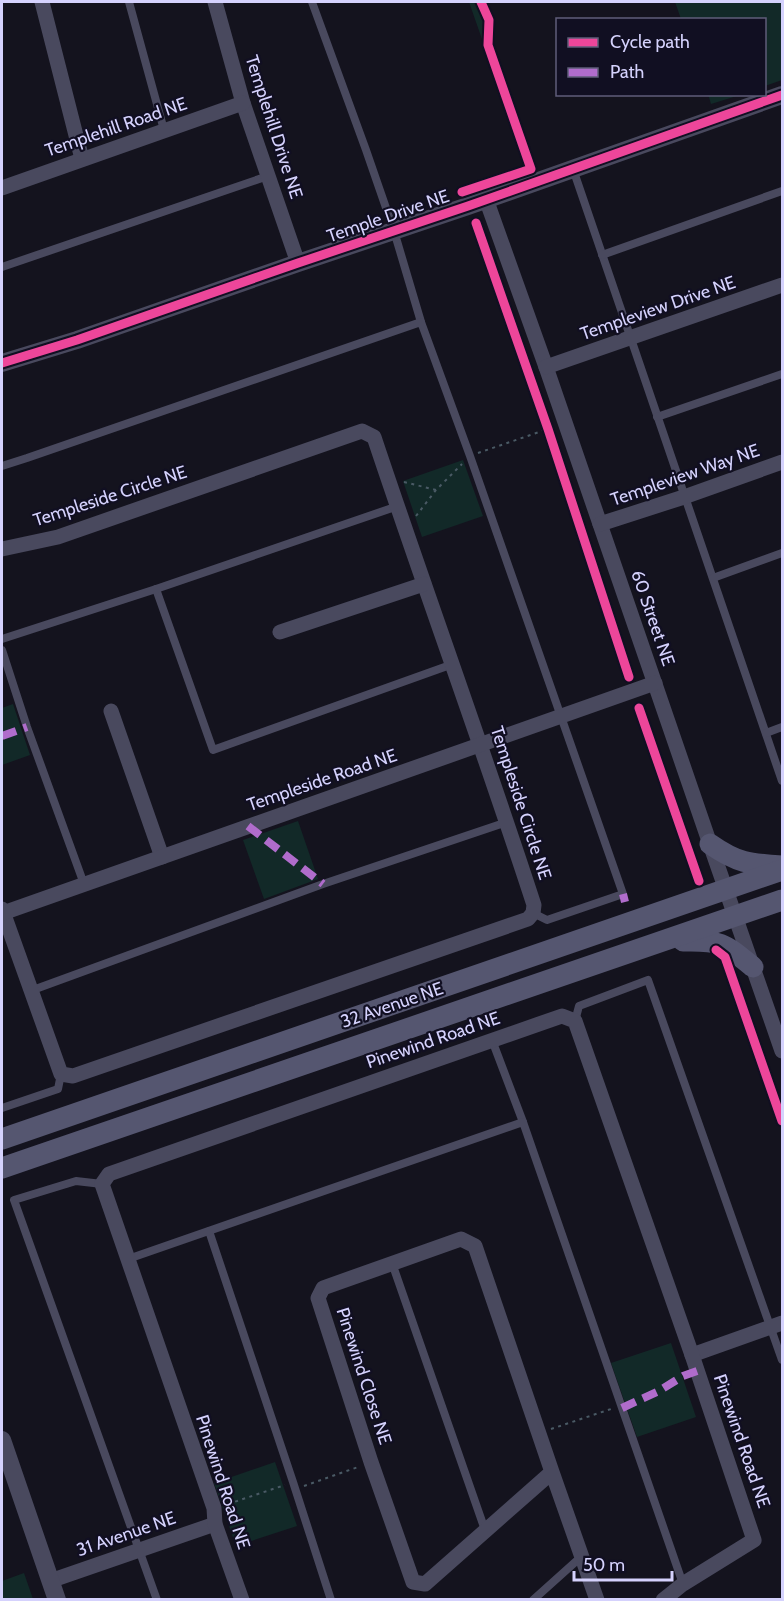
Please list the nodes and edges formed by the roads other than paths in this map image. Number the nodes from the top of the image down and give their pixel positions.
1 (42, 2) edge
2 (129, 2) edge
3 (215, 2) edge
4 (312, 2) edge
5 (783, 95) edge
6 (243, 103) junction
7 (164, 130) junction
8 (82, 159) junction
9 (573, 168) junction
10 (268, 176) junction
11 (2, 185) edge
12 (783, 191) edge
13 (486, 199) junction
14 (394, 231) junction
15 (602, 255) junction
16 (298, 263) junction
17 (2, 267) edge
18 (783, 285) edge
19 (421, 322) junction
20 (631, 339) junction
21 (2, 363) edge
22 (546, 367) junction
23 (783, 374) edge
24 (657, 417) junction
25 (783, 462) edge
26 (2, 465) edge
27 (684, 497) junction
28 (398, 506) junction
29 (600, 524) junction
30 (2, 549) edge
31 (783, 553) edge
32 (713, 578) junction
33 (424, 584) junction
34 (156, 589) junction
35 (280, 632) dead end
36 (2, 639) edge
37 (2, 650) edge
38 (453, 664) junction
39 (655, 683) junction
40 (111, 711) dead end
41 (560, 716) junction
42 (783, 727) edge
43 (766, 733) junction
44 (481, 744) junction
45 (783, 781) edge
46 (507, 822) junction
47 (710, 844) junction
48 (162, 857) junction
49 (783, 868) edge
50 (84, 884) junction
51 (726, 889) junction
52 (783, 900) edge
53 (2, 911) edge
54 (533, 913) junction
55 (735, 916) junction
56 (661, 942) junction
57 (753, 967) junction
58 (30, 991) junction
59 (575, 1021) junction
60 (492, 1040) junction
61 (782, 1047) edge
62 (61, 1074) junction
63 (2, 1108) edge
64 (523, 1122) junction
65 (2, 1139) edge
66 (2, 1168) edge
67 (102, 1184) junction
68 (209, 1231) junction
69 (128, 1259) junction
70 (392, 1263) junction
71 (777, 1325) edge
72 (692, 1355) junction
73 (783, 1360) edge
74 (2, 1440) edge
75 (552, 1472) junction
76 (215, 1524) junction
77 (485, 1530) junction
78 (140, 1550) junction
79 (582, 1556) junction
80 (50, 1581) junction
81 (682, 1584) junction
82 (57, 1599) edge
83 (157, 1599) edge
84 (242, 1599) edge
85 (331, 1599) edge
86 (533, 1599) edge
87 (597, 1599) edge
88 (663, 1599) edge

1 - 8 street
2 - 7 lane
3 - 6 street, Templehill Drive NE
4 - 14 lane
5 - 9 street, Temple Drive NE
6 - 7 street, Templehill Road NE
6 - 10 street, Templehill Drive NE
7 - 8 street, Templehill Road NE
8 - 11 street, Templehill Road NE
9 - 13 street, Temple Drive NE
9 - 15 lane
10 - 16 street, Templehill Drive NE
10 - 17 lane
12 - 15 lane
13 - 14 street, Temple Drive NE
13 - 22 street, 60 Street NE
14 - 16 street, Temple Drive NE
14 - 19 lane
15 - 20 lane
16 - 21 street, Temple Drive NE
18 - 20 street, Templeview Drive NE
19 - 26 lane
19 - 41 lane
20 - 22 street, Templeview Drive NE
20 - 24 lane
22 - 29 street, 60 Street NE
23 - 24 lane
24 - 27 lane
25 - 27 street, Templeview Way NE
27 - 29 street, Templeview Way NE
27 - 32 lane
28 - 30 street, Templeside Circle NE
28 - 33 street, Templeside Circle NE
28 - 34 lane
29 - 39 street, 60 Street NE
31 - 32 lane
32 - 43 lane
33 - 35 street
33 - 38 street, Templeside Circle NE
34 - 36 lane
34 - 38 lane
37 - 50 lane
38 - 44 street, Templeside Circle NE
39 - 41 street, Templeside Road NE
39 - 47 street, 60 Street NE
40 - 48 street
41 - 44 street, Templeside Road NE
41 - 54 lane
42 - 43 lane
43 - 45 lane
44 - 46 street, Templeside Circle NE
44 - 48 street, Templeside Road NE
46 - 54 street, Templeside Circle NE
46 - 58 lane
47 - 49 main road
47 - 51 street, 60 Street NE
48 - 50 street, Templeside Road NE
49 - 51 main road, 32 Avenue NE
50 - 53 street, Templeside Road NE
51 - 55 street, 60 Street NE
51 - 65 main road, 32 Avenue NE
52 - 55 main road, 32 Avenue NE
53 - 58 street
54 - 62 street
55 - 56 main road, 32 Avenue NE
55 - 57 street, 60 Street NE
56 - 57 main road
56 - 66 main road, 32 Avenue NE
57 - 61 street, 60 Street NE
58 - 62 street
59 - 60 street, Pinewind Road NE
59 - 71 lane
59 - 72 street, Pinewind Road NE
60 - 64 lane
60 - 67 street, Pinewind Road NE
62 - 63 lane
64 - 68 lane
64 - 81 lane
67 - 69 street, Pinewind Road NE
67 - 78 lane
68 - 69 lane
68 - 85 lane
69 - 76 street, Pinewind Road NE
70 - 75 street, Pinewind Close NE
70 - 77 lane
70 - 77 street, Pinewind Close NE
71 - 72 street
71 - 73 lane
72 - 81 street, Pinewind Road NE
74 - 80 street
75 - 77 street, Pinewind Close NE
75 - 79 street, Pinewind Close NE
76 - 78 street, 31 Avenue NE
76 - 84 street, Pinewind Road NE
78 - 80 street, 31 Avenue NE
78 - 83 lane
79 - 86 lane
79 - 87 street, Pinewind Close NE
80 - 82 street
81 - 88 street, Pinewind Road NE

